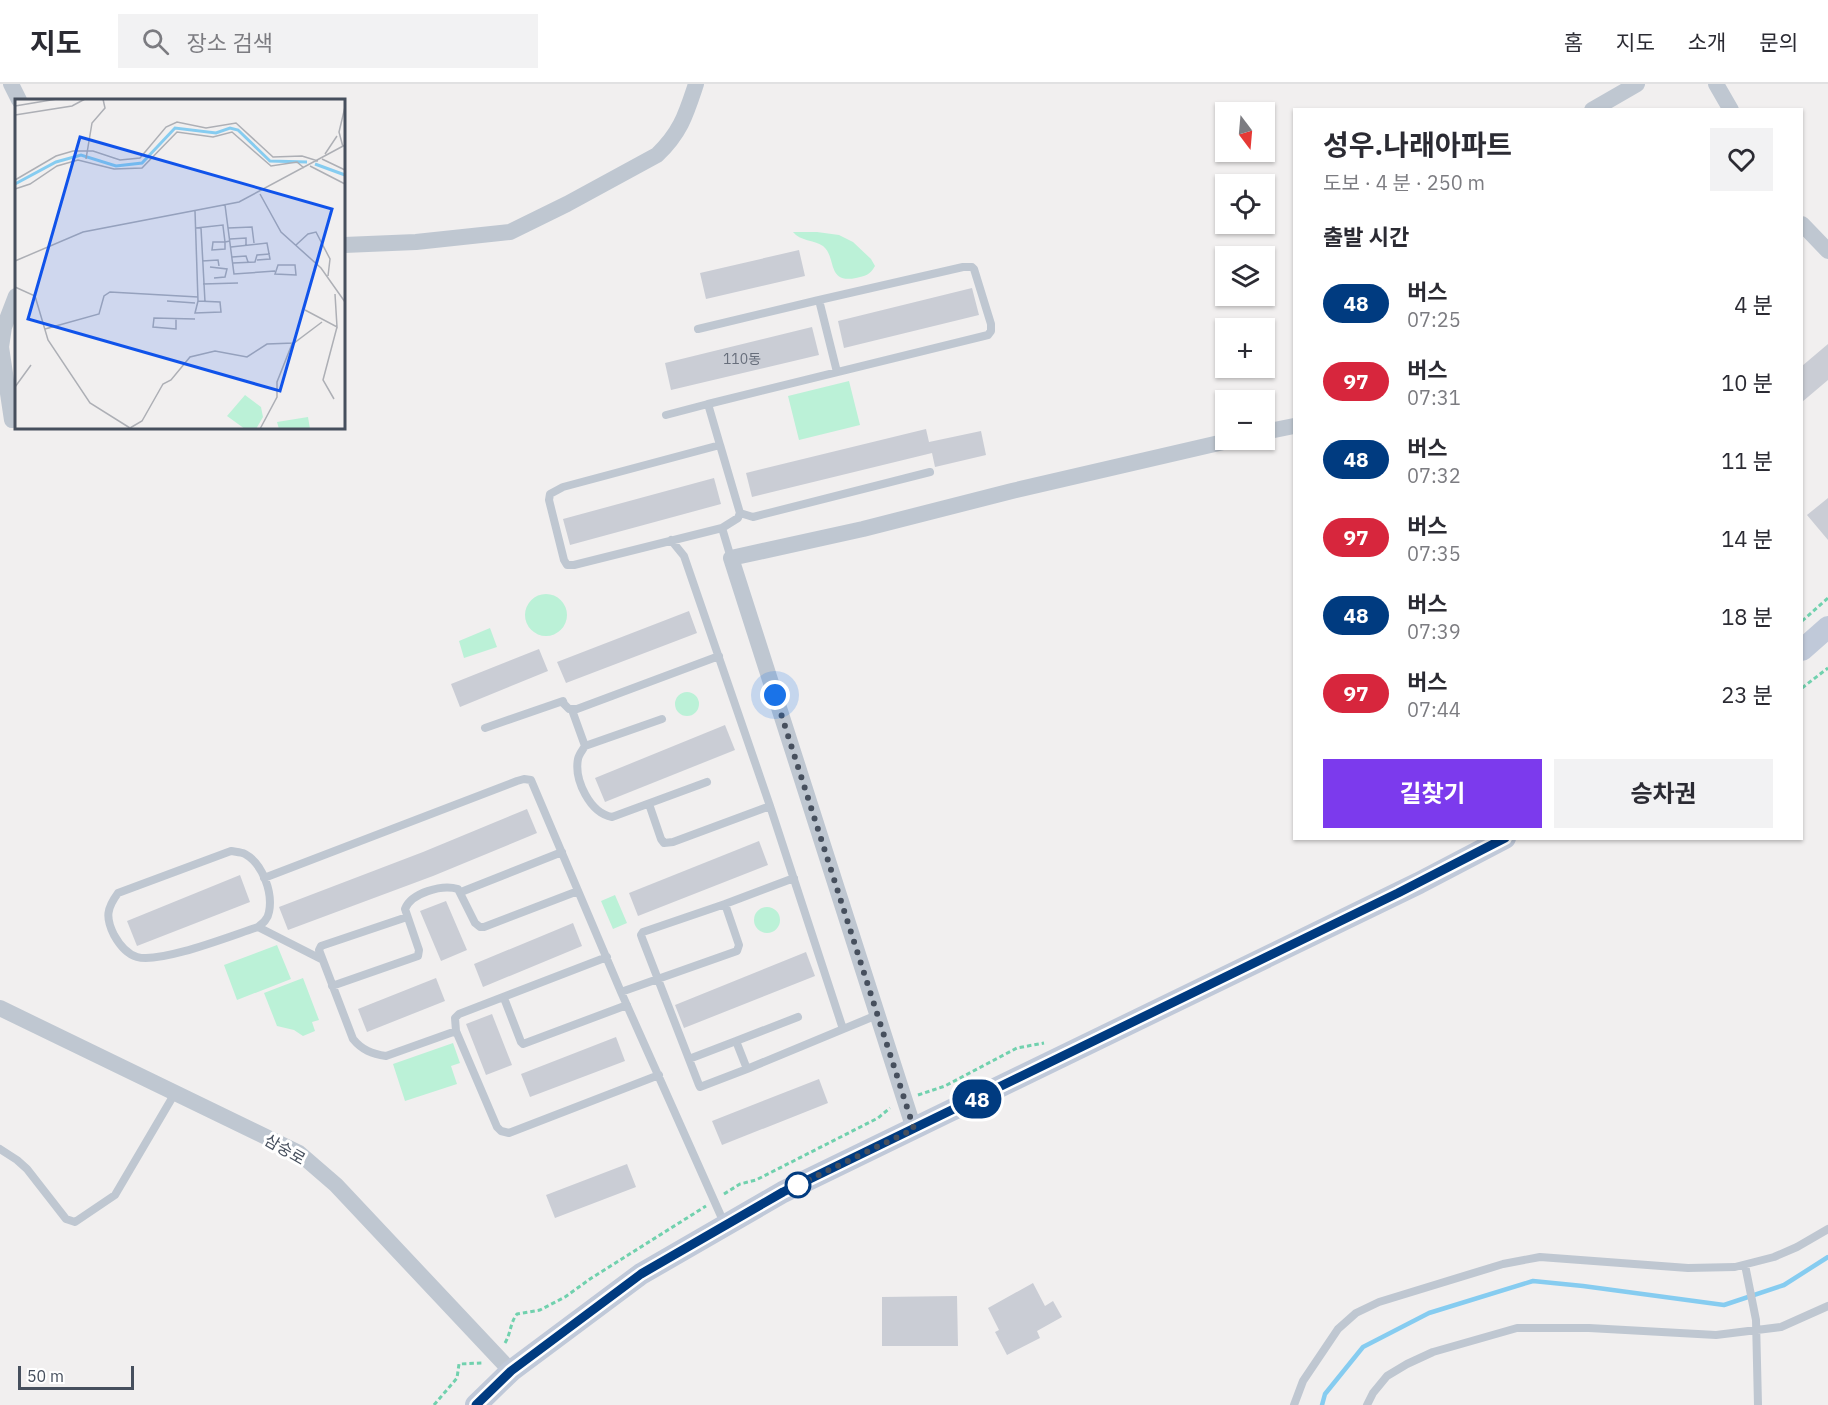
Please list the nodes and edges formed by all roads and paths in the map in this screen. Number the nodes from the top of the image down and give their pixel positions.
1 (11, 84) edge
2 (696, 84) edge
3 (1637, 84) edge
4 (1716, 84) edge
5 (18, 99) edge
6 (1595, 108) edge
7 (1730, 108) edge
8 (1803, 225) edge
9 (345, 246) edge
10 (1828, 251) edge
11 (15, 299) edge
12 (819, 300) junction
13 (698, 329) dead end
14 (837, 372) junction
15 (708, 404) junction
16 (666, 415) dead end
17 (10, 423) edge
18 (1293, 426) edge
19 (1275, 430) edge
20 (1215, 444) edge
21 (720, 445) junction
22 (930, 472) dead end
23 (740, 513) junction
24 (722, 528) junction
25 (671, 540) junction
26 (731, 558) junction
27 (1828, 598) edge
28 (1803, 620) edge
29 (1828, 627) edge
30 (1803, 649) edge
31 (719, 656) junction
32 (1828, 668) edge
33 (1803, 687) edge
34 (572, 710) junction
35 (662, 719) dead end
36 (485, 728) dead end
37 (585, 746) junction
38 (707, 782) dead end
39 (649, 804) junction
40 (770, 806) junction
41 (1501, 840) edge
42 (562, 852) junction
43 (264, 878) junction
44 (794, 878) junction
45 (578, 891) junction
46 (461, 892) junction
47 (725, 904) junction
48 (407, 916) junction
49 (258, 927) junction
50 (607, 957) junction
51 (321, 959) junction
52 (658, 979) junction
53 (332, 986) junction
54 (621, 992) junction
55 (504, 998) junction
56 (627, 1005) junction
57 (0, 1008) edge
58 (877, 1015) junction
59 (798, 1017) dead end
60 (843, 1029) junction
61 (456, 1031) junction
62 (736, 1041) junction
63 (689, 1059) junction
64 (747, 1069) junction
65 (659, 1076) junction
66 (175, 1094) junction
67 (914, 1129) junction
68 (0, 1149) edge
69 (726, 1225) junction
70 (1828, 1229) edge
71 (1744, 1264) junction
72 (1828, 1306) edge
73 (1756, 1331) junction
74 (511, 1371) junction
75 (476, 1405) edge
76 (1294, 1405) edge
77 (1367, 1405) edge
78 (1758, 1405) edge

1 - 5 street
2 - 9 street
3 - 6 street
4 - 7 street
8 - 10 street
11 - 17 street
12 - 13 lane
12 - 14 lane
12 - 14 lane
14 - 15 lane
15 - 16 lane
15 - 21 lane
18 - 19 street
20 - 26 street
21 - 23 lane
21 - 25 lane
22 - 23 lane
23 - 24 lane
24 - 25 lane
24 - 26 lane
25 - 31 lane
26 - 58 street
27 - 28 path
29 - 30 main road
31 - 34 lane
31 - 40 lane
32 - 33 path
34 - 36 lane
34 - 37 lane
35 - 37 lane
37 - 39 lane
38 - 39 lane
39 - 40 lane
40 - 44 lane
41 - 67 main road
42 - 43 lane
42 - 45 lane
42 - 46 lane
43 - 49 lane
43 - 49 lane
44 - 47 lane
44 - 60 lane
45 - 46 lane
45 - 50 lane
46 - 48 lane
47 - 52 lane
47 - 52 lane
48 - 51 lane
48 - 53 lane
49 - 51 lane
50 - 54 lane
50 - 55 lane
51 - 53 lane
52 - 54 lane
52 - 63 lane
53 - 61 lane
54 - 56 lane
55 - 56 lane
55 - 61 lane
56 - 65 lane
57 - 66 street, 삼숭로
58 - 60 lane
58 - 67 street
59 - 62 lane
60 - 64 lane
61 - 65 lane
62 - 63 lane
62 - 64 lane
63 - 64 lane
65 - 69 lane
66 - 68 lane
66 - 74 street, 삼숭로
67 - 69 main road
69 - 74 main road
70 - 71 lane
71 - 73 lane
71 - 76 lane
72 - 73 lane
73 - 77 lane
73 - 78 lane
74 - 75 main road

